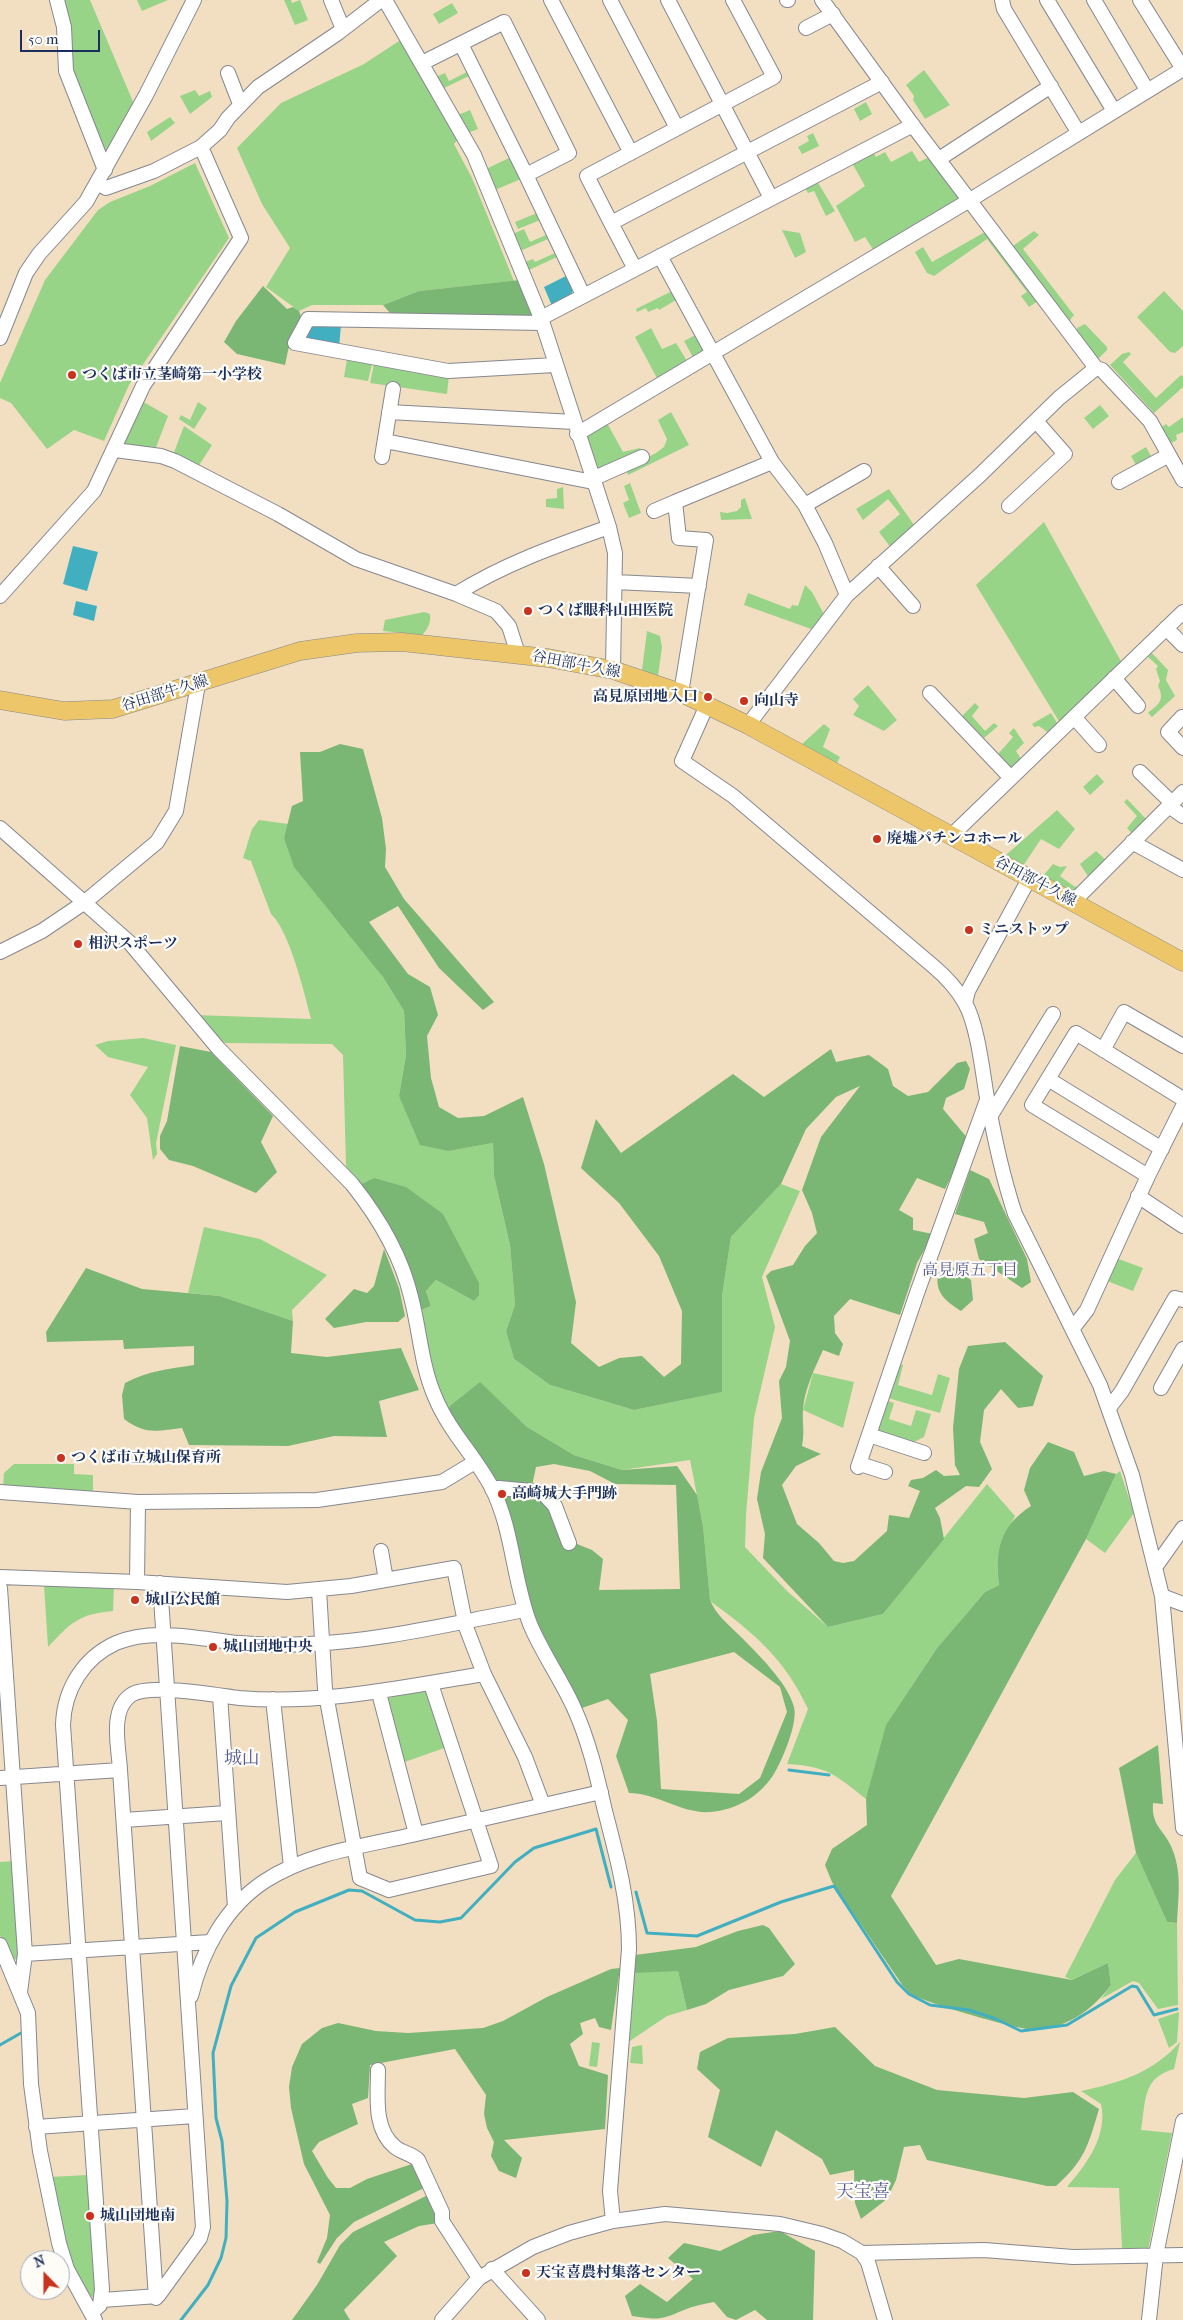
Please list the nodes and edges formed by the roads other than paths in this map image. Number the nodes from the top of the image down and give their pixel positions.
1 (58, 0) edge
2 (194, 0) edge
3 (331, 0) edge
4 (381, 0) edge
5 (385, 0) edge
6 (551, 0) edge
7 (610, 0) edge
8 (668, 0) edge
9 (733, 0) edge
10 (822, 0) edge
11 (1002, 0) edge
12 (1047, 0) edge
13 (1094, 0) edge
14 (1140, 0) edge
15 (833, 14) junction
16 (806, 28) dead end
17 (343, 29) junction
18 (461, 44) junction
19 (422, 63) junction
20 (1183, 69) edge
21 (228, 73) dead end
22 (882, 82) junction
23 (1051, 86) junction
24 (1147, 90) junction
25 (240, 104) junction
26 (722, 104) junction
27 (1114, 110) junction
28 (913, 125) junction
29 (677, 128) junction
30 (1078, 132) junction
31 (201, 147) junction
32 (748, 152) junction
33 (631, 153) junction
34 (939, 159) junction
35 (105, 170) junction
36 (526, 175) junction
37 (97, 183) junction
38 (771, 198) junction
39 (970, 200) junction
40 (612, 223) junction
41 (660, 256) junction
42 (635, 269) junction
43 (583, 296) junction
44 (542, 321) junction
45 (0, 338) edge
46 (712, 353) junction
47 (555, 366) junction
48 (1096, 368) junction
49 (393, 389) dead end
50 (389, 412) junction
51 (1036, 421) junction
52 (575, 428) junction
53 (385, 440) junction
54 (115, 450) junction
55 (1169, 455) junction
56 (382, 457) dead end
57 (642, 457) dead end
58 (772, 462) junction
59 (864, 471) dead end
60 (592, 480) junction
61 (1183, 480) edge
62 (1119, 482) dead end
63 (675, 502) junction
64 (805, 505) junction
65 (1009, 506) dead end
66 (654, 511) dead end
67 (608, 527) junction
68 (878, 566) junction
69 (615, 582) junction
70 (700, 586) junction
71 (456, 594) junction
72 (847, 595) junction
73 (0, 596) edge
74 (913, 606) dead end
75 (1183, 612) edge
76 (1166, 628) junction
77 (1183, 645) edge
78 (518, 654) junction
79 (613, 670) junction
80 (1114, 678) junction
81 (198, 684) junction
82 (682, 693) junction
83 (930, 693) dead end
84 (0, 700) edge
85 (707, 704) junction
86 (1138, 706) dead end
87 (1074, 717) junction
88 (1183, 718) edge
89 (748, 725) junction
90 (1099, 745) dead end
91 (1183, 748) edge
92 (1140, 772) dead end
93 (1011, 778) junction
94 (1183, 792) edge
95 (1170, 805) junction
96 (1183, 816) edge
97 (0, 828) edge
98 (951, 836) junction
99 (1132, 842) junction
100 (1183, 870) edge
101 (1029, 879) junction
102 (85, 902) junction
103 (1073, 902) junction
104 (0, 952) edge
105 (1183, 962) edge
106 (965, 1003) junction
107 (1053, 1014) dead end
108 (1183, 1046) edge
109 (1103, 1050) junction
110 (1048, 1078) junction
111 (1183, 1099) edge
112 (987, 1100) junction
113 (1183, 1106) edge
114 (992, 1115) junction
115 (1162, 1149) junction
116 (1148, 1176) junction
117 (1138, 1196) junction
118 (1183, 1226) edge
119 (1183, 1300) edge
120 (1074, 1328) junction
121 (1183, 1349) edge
122 (1161, 1388) dead end
123 (1109, 1408) junction
124 (869, 1435) junction
125 (924, 1454) dead end
126 (475, 1462) junction
127 (884, 1472) dead end
128 (492, 1489) junction
129 (0, 1492) edge
130 (138, 1502) junction
131 (1183, 1528) edge
132 (569, 1543) dead end
133 (381, 1551) dead end
134 (1156, 1566) junction
135 (0, 1577) edge
136 (386, 1580) junction
137 (137, 1582) junction
138 (160, 1583) junction
139 (0, 1588) edge
140 (319, 1590) junction
141 (1162, 1596) junction
142 (1183, 1604) edge
143 (525, 1610) junction
144 (464, 1621) junction
145 (1, 1628) edge
146 (163, 1636) junction
147 (323, 1643) junction
148 (484, 1674) junction
149 (3, 1678) edge
150 (431, 1684) junction
151 (167, 1691) junction
152 (379, 1693) junction
153 (220, 1696) junction
154 (327, 1698) junction
155 (273, 1699) junction
156 (4, 1728) edge
157 (120, 1770) junction
158 (66, 1774) junction
159 (6, 1778) edge
160 (601, 1792) junction
161 (543, 1805) junction
162 (227, 1813) junction
163 (175, 1817) junction
164 (124, 1820) junction
165 (477, 1820) junction
166 (1183, 1828) edge
167 (416, 1834) junction
168 (354, 1848) junction
169 (291, 1867) junction
170 (235, 1907) junction
171 (210, 1942) junction
172 (184, 1944) junction
173 (0, 1945) edge
174 (132, 1947) junction
175 (79, 1951) junction
176 (25, 1954) junction
177 (20, 1992) junction
178 (188, 2006) junction
179 (378, 2070) dead end
180 (195, 2116) junction
181 (145, 2119) junction
182 (1183, 2121) edge
183 (90, 2122) junction
184 (36, 2126) junction
185 (613, 2221) junction
186 (862, 2253) junction
187 (1156, 2255) junction
188 (1183, 2255) edge
189 (492, 2269) junction
190 (479, 2278) junction
191 (156, 2298) junction
192 (102, 2300) junction
193 (94, 2316) edge
194 (442, 2320) edge
195 (538, 2320) edge
196 (885, 2320) edge
197 (1149, 2320) edge

1 - 35 street
2 - 35 street
3 - 17 street
4 - 17 street
5 - 19 street
6 - 33 street
7 - 29 street
8 - 26 street
9 - 26 street
10 - 15 street
11 - 23 street
12 - 27 street
13 - 24 street
14 - 20 street
15 - 16 street
15 - 22 street
17 - 25 street
18 - 19 street
18 - 36 street
18 - 36 street
19 - 44 street
20 - 24 street
21 - 25 street
22 - 28 street
22 - 32 street
23 - 30 street
23 - 34 street
24 - 27 street
25 - 31 street
26 - 29 street
26 - 32 street
27 - 30 street
28 - 34 street
28 - 38 street
29 - 33 street
30 - 39 street
31 - 37 street
31 - 54 street
32 - 38 street
32 - 40 street
33 - 40 street
34 - 39 street
35 - 37 street
36 - 43 street
37 - 45 street
38 - 41 street
39 - 46 street
39 - 48 street
40 - 42 street
41 - 42 street
41 - 46 street
42 - 43 street
43 - 44 street
44 - 47 street
44 - 47 street
46 - 52 street
46 - 58 street
47 - 52 street
48 - 51 street
48 - 55 street
49 - 50 street
50 - 52 street
50 - 53 street
51 - 65 street
51 - 68 street
52 - 60 street
53 - 56 street
53 - 60 street
54 - 71 street
54 - 73 street
55 - 61 street
55 - 62 street
57 - 60 street
58 - 63 street
58 - 64 street
59 - 64 street
60 - 67 street
63 - 66 street
63 - 70 street
64 - 72 street
67 - 69 street
67 - 71 street
68 - 72 street
68 - 74 street
69 - 70 street
69 - 79 street
70 - 82 street
71 - 78 street
72 - 89 street
75 - 76 street
76 - 77 street
76 - 80 street
78 - 79 main road, 谷田部牛久線
78 - 81 main road, 谷田部牛久線
79 - 82 main road, 谷田部牛久線
80 - 86 street
80 - 87 street
81 - 84 main road, 谷田部牛久線
81 - 102 street
82 - 85 main road, 谷田部牛久線
83 - 93 street
85 - 89 main road, 谷田部牛久線
85 - 106 street
87 - 90 street
87 - 93 street
88 - 91 street
89 - 98 main road, 谷田部牛久線
92 - 95 street
93 - 98 street
94 - 95 street
95 - 96 street
95 - 99 street
97 - 102 street
98 - 101 main road, 谷田部牛久線
99 - 100 street
99 - 103 street
101 - 103 main road, 谷田部牛久線
101 - 106 street
102 - 104 street
102 - 126 street
103 - 105 main road, 谷田部牛久線
106 - 112 street
107 - 114 street
108 - 109 street
109 - 110 street
109 - 111 street
110 - 115 street
110 - 116 street
112 - 114 street
112 - 124 street
113 - 115 street
114 - 120 street
115 - 116 street
116 - 117 street
117 - 118 street
117 - 120 street
119 - 123 street
120 - 123 street
121 - 122 street
123 - 134 street
124 - 125 street
124 - 127 street
126 - 128 street
126 - 130 street
128 - 132 street
128 - 143 street
129 - 130 street
130 - 137 street
131 - 134 street
133 - 136 street
134 - 141 street
135 - 137 street
136 - 140 street
136 - 144 street
137 - 138 street
138 - 140 street
138 - 146 street
139 - 145 street
140 - 147 street
141 - 142 street
141 - 166 street
143 - 144 street
143 - 160 street
144 - 147 street
144 - 148 street
145 - 149 street
146 - 147 street
146 - 151 street
146 - 158 street
147 - 154 street
148 - 150 street
148 - 161 street
149 - 156 street
150 - 152 street
150 - 165 street
151 - 153 street
151 - 157 street
151 - 163 street
152 - 154 street
152 - 167 street
153 - 155 street
153 - 162 street
154 - 155 street
154 - 168 street
155 - 169 street
156 - 159 street
157 - 158 street
157 - 164 street
158 - 159 street
158 - 175 street
159 - 176 street
160 - 161 street
160 - 185 street
161 - 165 street
162 - 163 street
162 - 170 street
163 - 164 street
163 - 172 street
164 - 174 street
165 - 167 street
165 - 168 street
167 - 168 street
168 - 169 street
169 - 170 street
170 - 171 street
171 - 172 street
171 - 178 street
172 - 174 street
172 - 178 street
173 - 177 street
174 - 175 street
174 - 181 street
175 - 176 street
175 - 183 street
176 - 177 street
177 - 184 street
178 - 180 street
179 - 190 street
180 - 181 street
180 - 191 street
181 - 183 street
181 - 191 street
182 - 187 street
183 - 184 street
183 - 192 street
184 - 193 street
185 - 186 street
185 - 189 street
186 - 187 street
186 - 196 street
187 - 188 street
187 - 197 street
189 - 190 street
189 - 195 street
190 - 194 street
191 - 192 street
192 - 193 street

